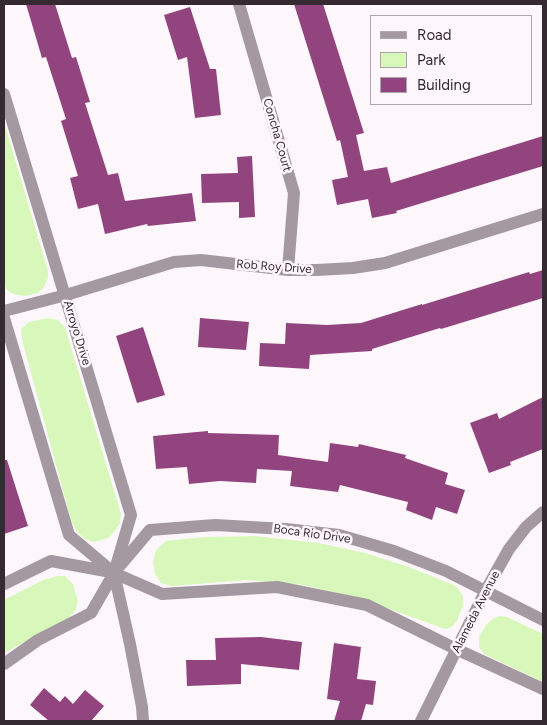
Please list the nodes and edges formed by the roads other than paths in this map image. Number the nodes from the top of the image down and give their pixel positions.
1 (239, 4) edge
2 (4, 94) edge
3 (543, 214) edge
4 (288, 270) junction
5 (66, 295) junction
6 (4, 311) edge
7 (4, 318) edge
8 (543, 512) edge
9 (114, 573) junction
10 (4, 584) edge
11 (486, 590) junction
12 (543, 620) edge
13 (456, 649) junction
14 (4, 664) edge
15 (543, 689) edge
16 (142, 721) edge
17 (422, 721) edge

1 - 4 street, Concha Court
2 - 5 street, Arroyo Drive
3 - 4 street, Rob Roy Drive
4 - 5 street, Rob Roy Drive
5 - 6 street, Rob Roy Drive
5 - 9 street, Arroyo Drive
7 - 9 street
8 - 11 street, Alameda Avenue
9 - 10 street
9 - 11 street, Boca Rio Drive
9 - 13 street
9 - 14 street, Boca Rio Drive
9 - 16 street, Arroyo Drive
11 - 12 street, Boca Rio Drive
11 - 13 street, Alameda Avenue
13 - 15 street
13 - 17 street, Alameda Avenue

